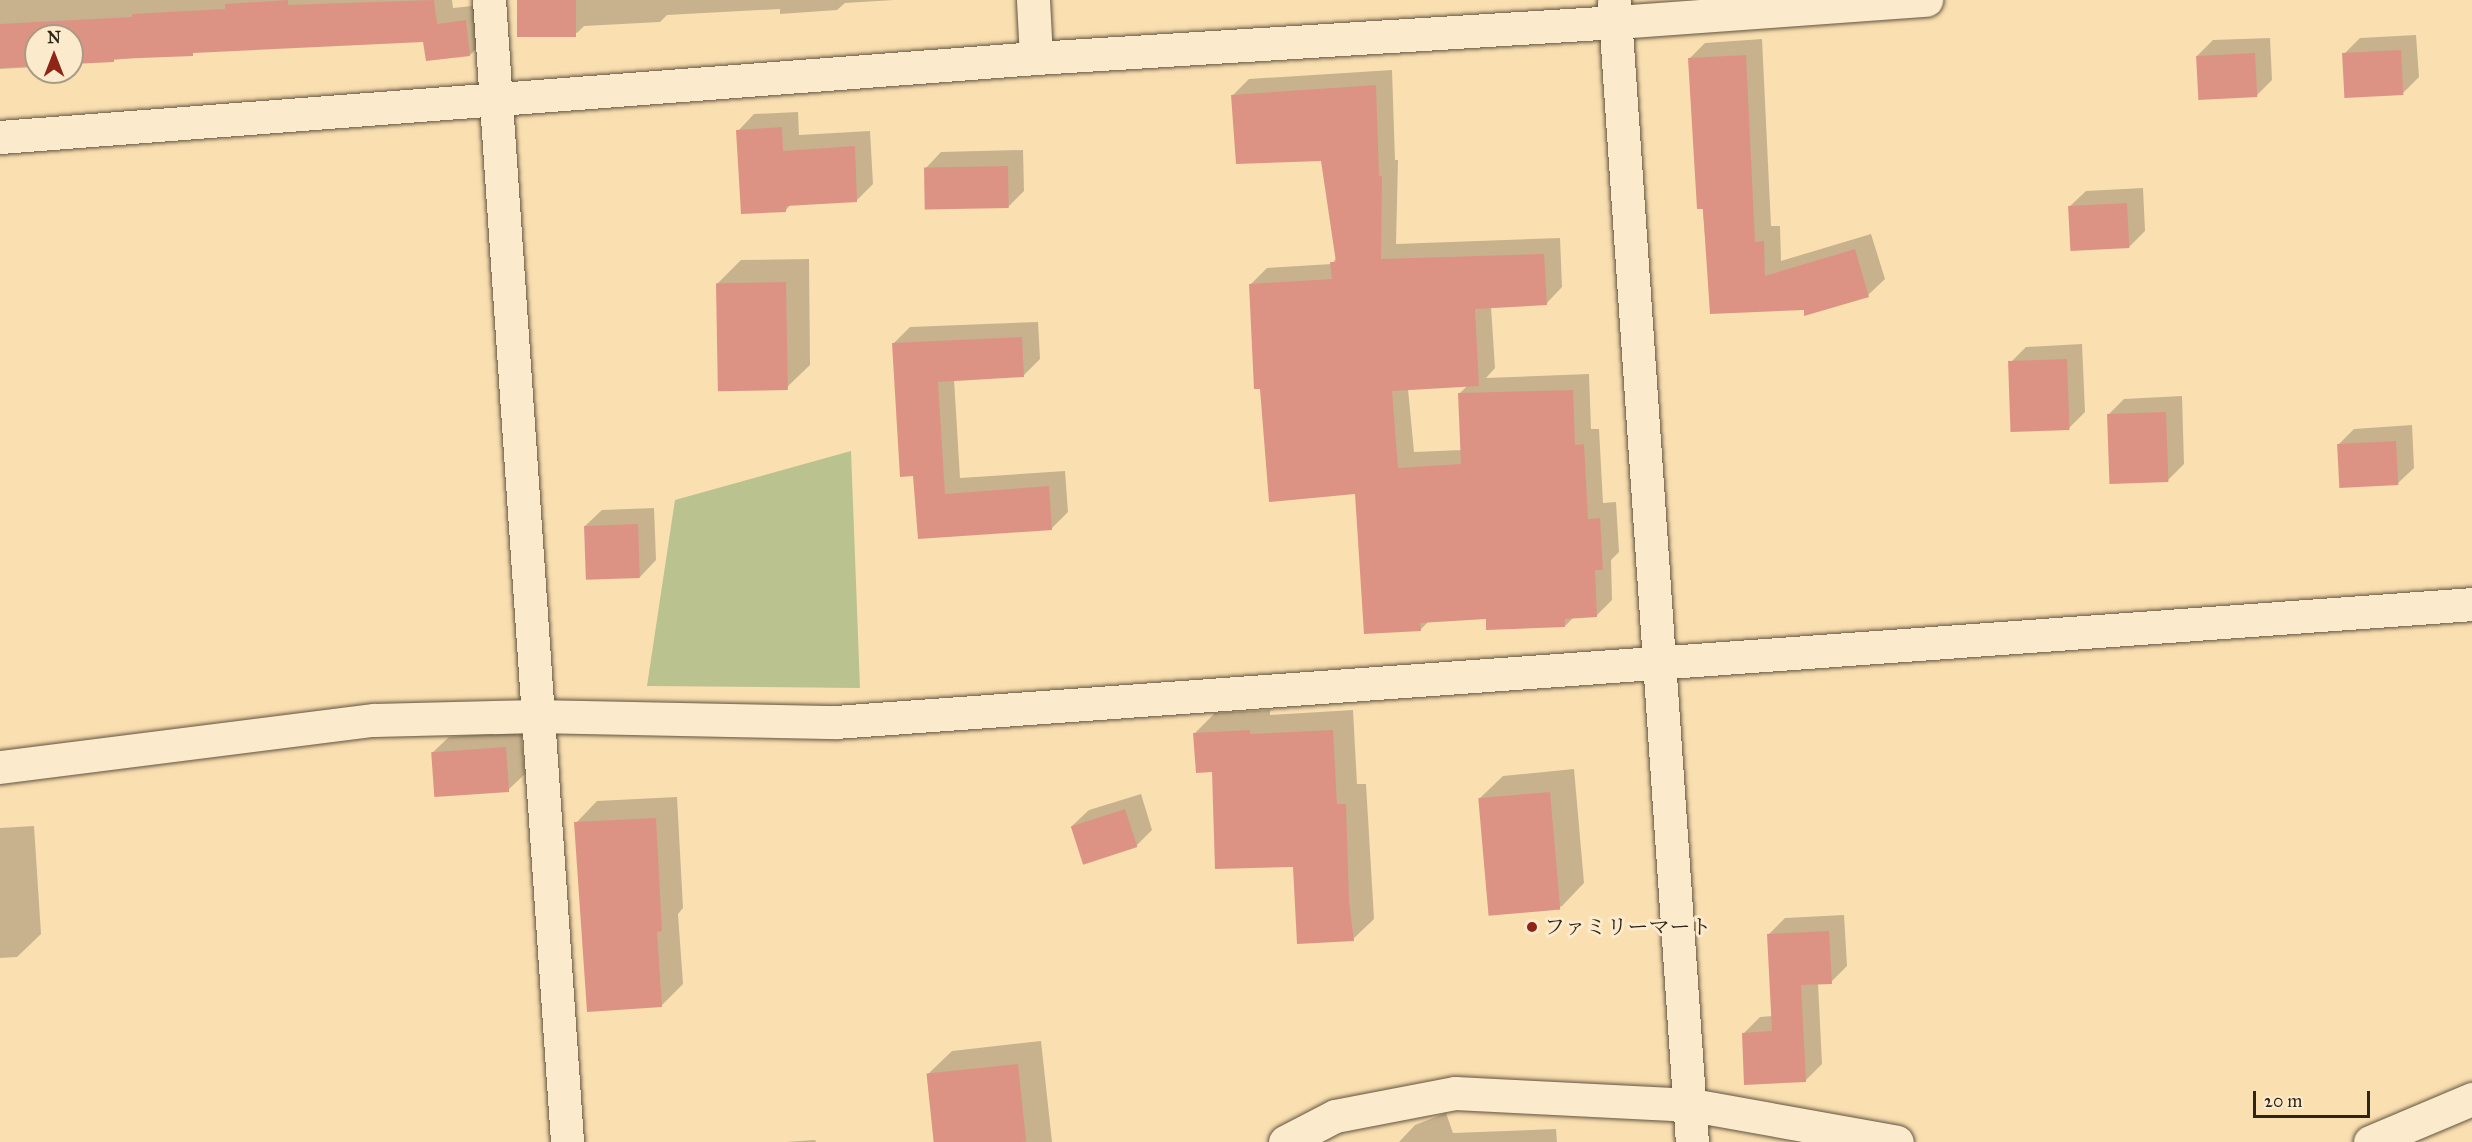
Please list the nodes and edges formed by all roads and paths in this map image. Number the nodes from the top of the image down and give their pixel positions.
1 (489, 0) edge
2 (1034, 0) edge
3 (1926, 0) edge
4 (1615, 11) edge
5 (1036, 58) junction
6 (496, 99) junction
7 (0, 137) edge
8 (2472, 604) edge
9 (1661, 662) junction
10 (538, 716) junction
11 (0, 767) edge
12 (2472, 1099) edge
13 (1692, 1105) junction
14 (567, 1142) edge
15 (1285, 1142) edge
16 (1692, 1142) edge
17 (1897, 1142) edge
18 (2370, 1142) edge

1 - 6 street
2 - 5 street
3 - 4 street
4 - 5 street
4 - 9 street
5 - 6 street
6 - 7 street
6 - 10 street
8 - 9 street
9 - 10 street
9 - 13 street
10 - 11 street
10 - 14 street
12 - 18 street
13 - 15 street
13 - 16 street
13 - 17 street

